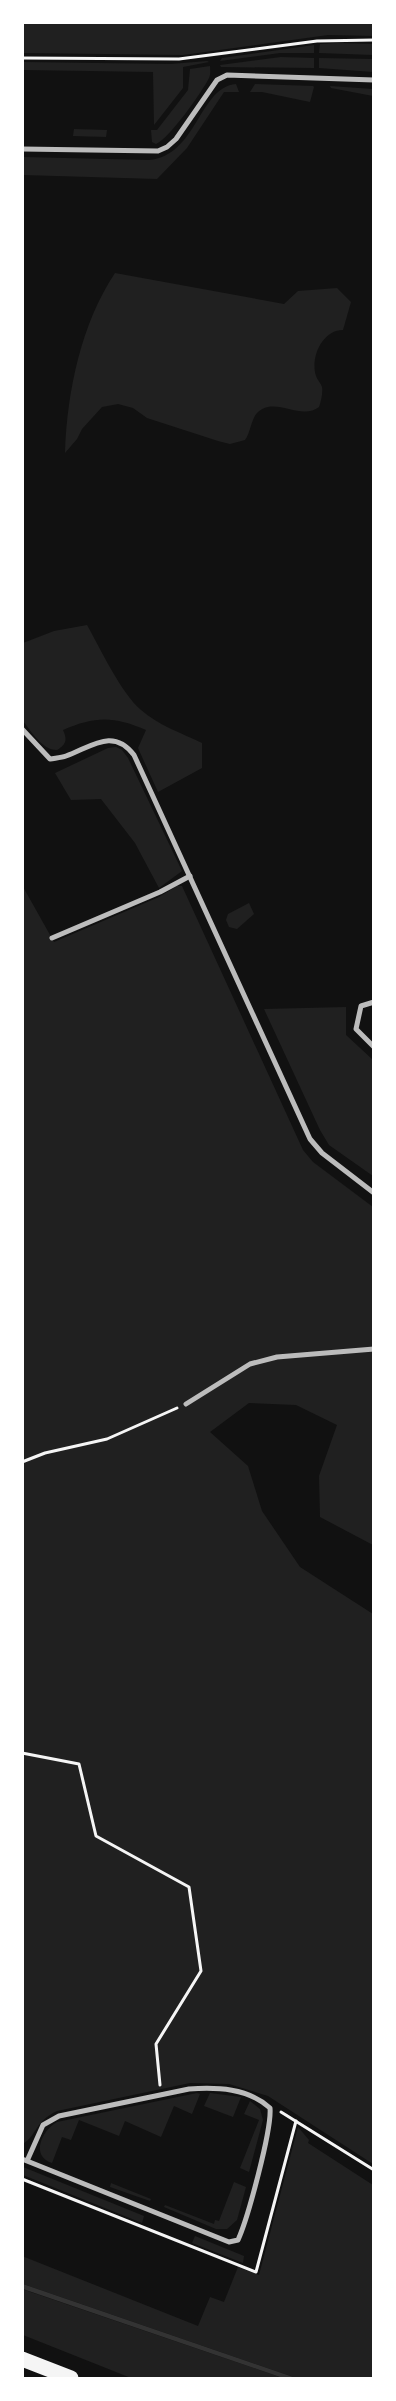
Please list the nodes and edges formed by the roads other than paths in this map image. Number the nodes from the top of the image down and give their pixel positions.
1 (374, 80) edge
2 (22, 149) edge
3 (22, 729) edge
4 (190, 876) junction
5 (52, 938) dead end
6 (374, 1002) edge
7 (374, 1047) edge
8 (374, 1193) edge
9 (374, 1349) edge
10 (186, 1404) road end
11 (25, 2160) edge
12 (22, 2359) edge
13 (71, 2378) edge

1 - 2 street
3 - 4 street
4 - 5 street
4 - 8 street
6 - 7 street
9 - 10 street
11 - 11 street
12 - 13 highway

